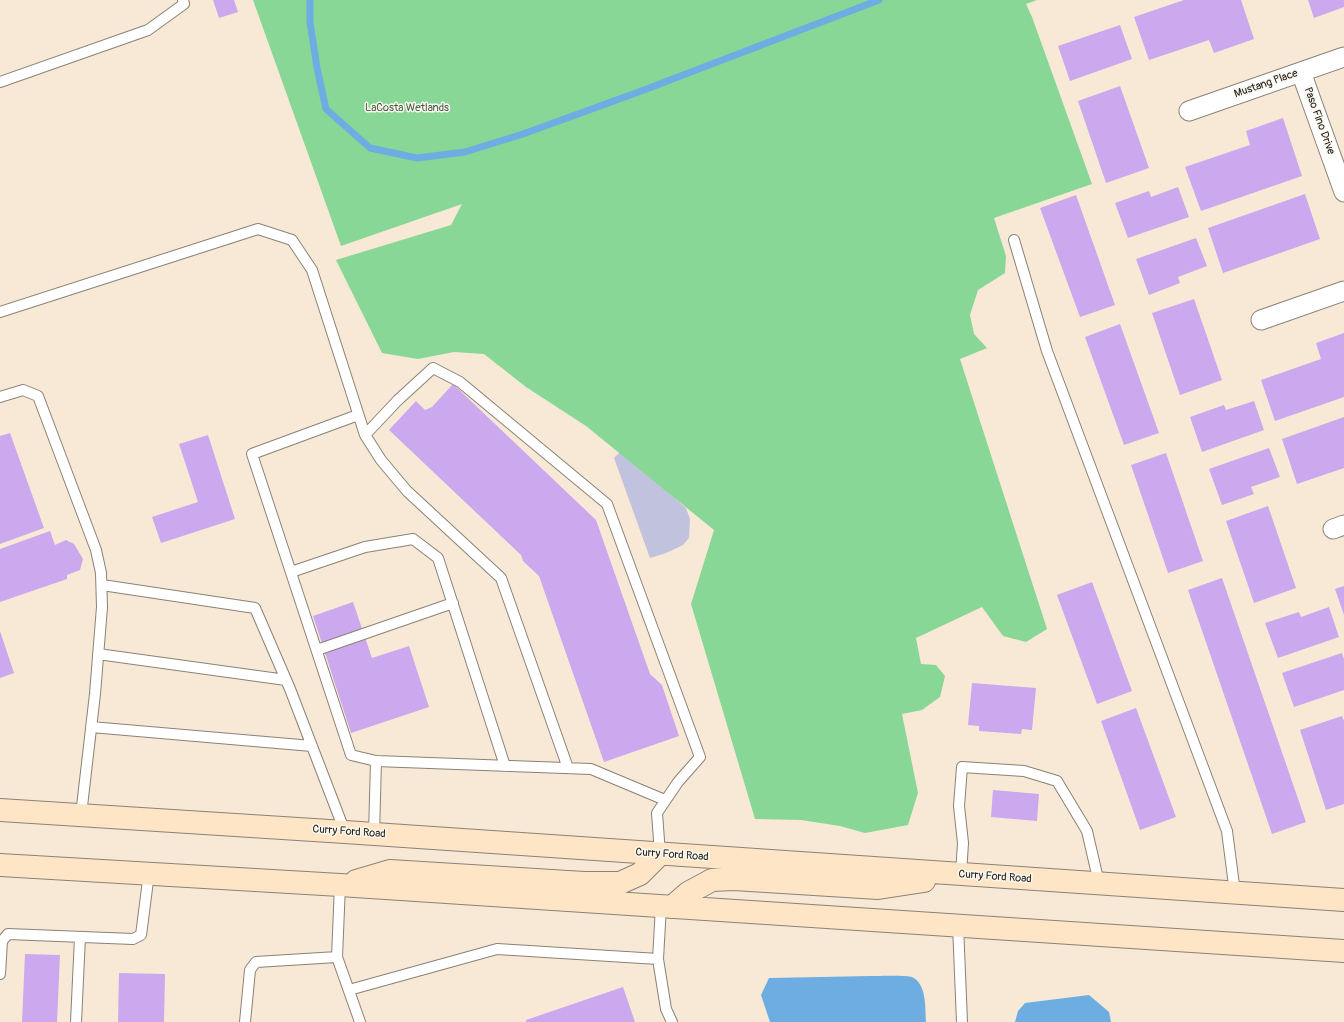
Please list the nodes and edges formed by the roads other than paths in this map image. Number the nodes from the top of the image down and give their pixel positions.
1 (183, 0) edge
2 (1344, 57) edge
3 (1301, 72) junction
4 (0, 82) edge
5 (1189, 111) dead end
6 (1344, 192) edge
7 (1014, 240) dead end
8 (1344, 291) edge
9 (0, 312) edge
10 (1261, 320) dead end
11 (0, 397) edge
12 (358, 415) junction
13 (365, 435) junction
14 (291, 572) junction
15 (102, 585) junction
16 (452, 602) junction
17 (316, 650) junction
18 (98, 654) junction
19 (286, 680) junction
20 (91, 727) junction
21 (312, 746) junction
22 (376, 761) junction
23 (505, 766) junction
24 (568, 768) junction
25 (665, 800) junction
26 (0, 810) edge
27 (81, 816) junction
28 (345, 832) junction
29 (374, 834) junction
30 (660, 854) junction
31 (0, 865) edge
32 (149, 873) junction
33 (961, 874) junction
34 (1099, 883) junction
35 (340, 885) junction
36 (1235, 893) junction
37 (1344, 900) edge
38 (667, 907) junction
39 (958, 925) junction
40 (80, 937) junction
41 (1344, 951) edge
42 (337, 956) junction
43 (658, 959) junction
44 (0, 974) edge
45 (349, 990) junction
46 (76, 1022) edge
47 (245, 1022) edge
48 (360, 1022) edge
49 (672, 1022) edge
50 (962, 1022) edge

1 - 4 lane
2 - 3 street, Mustang Place
3 - 5 street, Mustang Place
3 - 6 street, Paso Fino Drive
7 - 36 lane
8 - 10 street
9 - 12 lane
11 - 15 lane
12 - 13 lane
12 - 14 lane
13 - 24 lane
13 - 25 lane
14 - 16 lane
14 - 17 lane
15 - 18 lane
15 - 19 lane
16 - 17 lane
16 - 23 lane
17 - 22 lane
18 - 19 lane
18 - 20 lane
19 - 21 lane
20 - 21 lane
20 - 27 lane
21 - 28 lane
22 - 23 lane
22 - 29 lane
23 - 24 lane
24 - 25 lane
25 - 30 lane
26 - 27 main road, Curry Ford Road
27 - 28 main road, Curry Ford Road
28 - 29 main road, Curry Ford Road
29 - 30 main road, Curry Ford Road
30 - 33 main road, Curry Ford Road
30 - 35 main road
31 - 32 main road
32 - 35 main road
32 - 40 lane
33 - 34 main road, Curry Ford Road
33 - 34 lane
33 - 38 main road
34 - 36 main road, Curry Ford Road
35 - 38 main road
35 - 42 lane
36 - 37 main road, Curry Ford Road
38 - 39 main road
38 - 43 lane
39 - 41 main road
39 - 50 lane
40 - 44 lane
40 - 46 lane
42 - 45 lane
42 - 47 lane
43 - 45 lane
43 - 49 lane
45 - 48 lane

